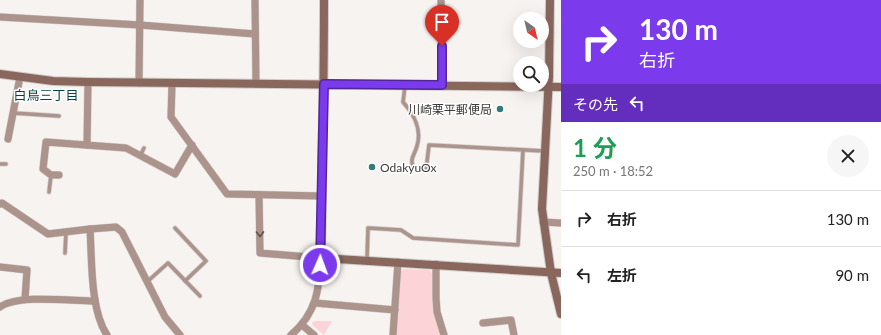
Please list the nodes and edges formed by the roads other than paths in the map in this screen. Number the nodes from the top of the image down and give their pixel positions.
1 (140, 0) edge
2 (255, 0) edge
3 (324, 0) edge
4 (441, 0) edge
5 (550, 0) edge
6 (0, 17) edge
7 (140, 25) junction
8 (255, 34) junction
9 (549, 56) edge
10 (0, 74) edge
11 (20, 77) junction
12 (88, 82) junction
13 (139, 83) junction
14 (172, 84) junction
15 (256, 84) junction
16 (324, 84) junction
17 (405, 85) junction
18 (442, 85) junction
19 (513, 86) edge
20 (549, 87) edge
21 (561, 87) edge
22 (548, 92) edge
23 (13, 113) junction
24 (59, 116) dead end
25 (8, 140) dead end
26 (87, 145) junction
27 (192, 145) junction
28 (144, 148) dead end
29 (523, 150) junction
30 (544, 151) junction
31 (140, 156) junction
32 (0, 164) edge
33 (6, 164) dead end
34 (51, 175) junction
35 (59, 176) dead end
36 (49, 192) dead end
37 (259, 195) junction
38 (321, 196) junction
39 (0, 204) edge
40 (543, 222) junction
41 (561, 223) edge
42 (175, 228) dead end
43 (90, 229) junction
44 (66, 231) junction
45 (65, 253) dead end
46 (321, 258) junction
47 (367, 260) junction
48 (398, 262) junction
49 (436, 264) junction
50 (0, 267) edge
51 (551, 273) junction
52 (561, 273) edge
53 (148, 281) junction
54 (185, 281) junction
55 (200, 296) dead end
56 (26, 299) junction
57 (95, 301) junction
58 (315, 303) junction
59 (0, 307) edge
60 (395, 310) junction
61 (561, 314) edge
62 (483, 323) dead end
63 (302, 325) junction
64 (107, 335) edge
65 (180, 335) edge
66 (291, 335) edge
67 (314, 335) edge
68 (393, 335) edge
69 (444, 335) edge
70 (514, 335) edge

1 - 7 street
2 - 8 street
3 - 16 street
4 - 18 street
5 - 9 street
6 - 7 street
7 - 8 street
7 - 13 street
8 - 15 street
10 - 11 street
11 - 12 street
11 - 23 street
12 - 13 street
12 - 26 street
13 - 14 street
14 - 15 street
14 - 27 street
15 - 16 street
16 - 17 street
16 - 38 street
17 - 18 street
17 - 29 lane
18 - 19 street
20 - 21 street
22 - 30 street
23 - 24 lane
23 - 25 street
26 - 31 street
26 - 34 street
27 - 31 street
27 - 37 street
28 - 31 lane
29 - 30 lane
29 - 47 lane
30 - 40 street
32 - 33 lane
34 - 35 street
34 - 36 lane
37 - 38 street
37 -> 46 street
38 - 46 street
39 - 44 street
40 - 41 street
40 - 51 street
42 - 54 lane
43 - 44 street
43 - 53 street
43 - 57 street
44 - 45 lane
46 - 47 street
46 - 58 street
47 - 48 street
48 - 49 street
48 - 60 street
49 - 51 street
49 - 69 street
50 - 56 street
51 - 52 street
51 - 61 street
53 - 54 lane
53 - 65 street
54 - 55 lane
56 - 57 street
56 - 59 street
57 - 64 street
58 - 60 street
58 - 63 street
60 - 68 street
62 - 70 street
63 - 66 street
63 - 67 street

